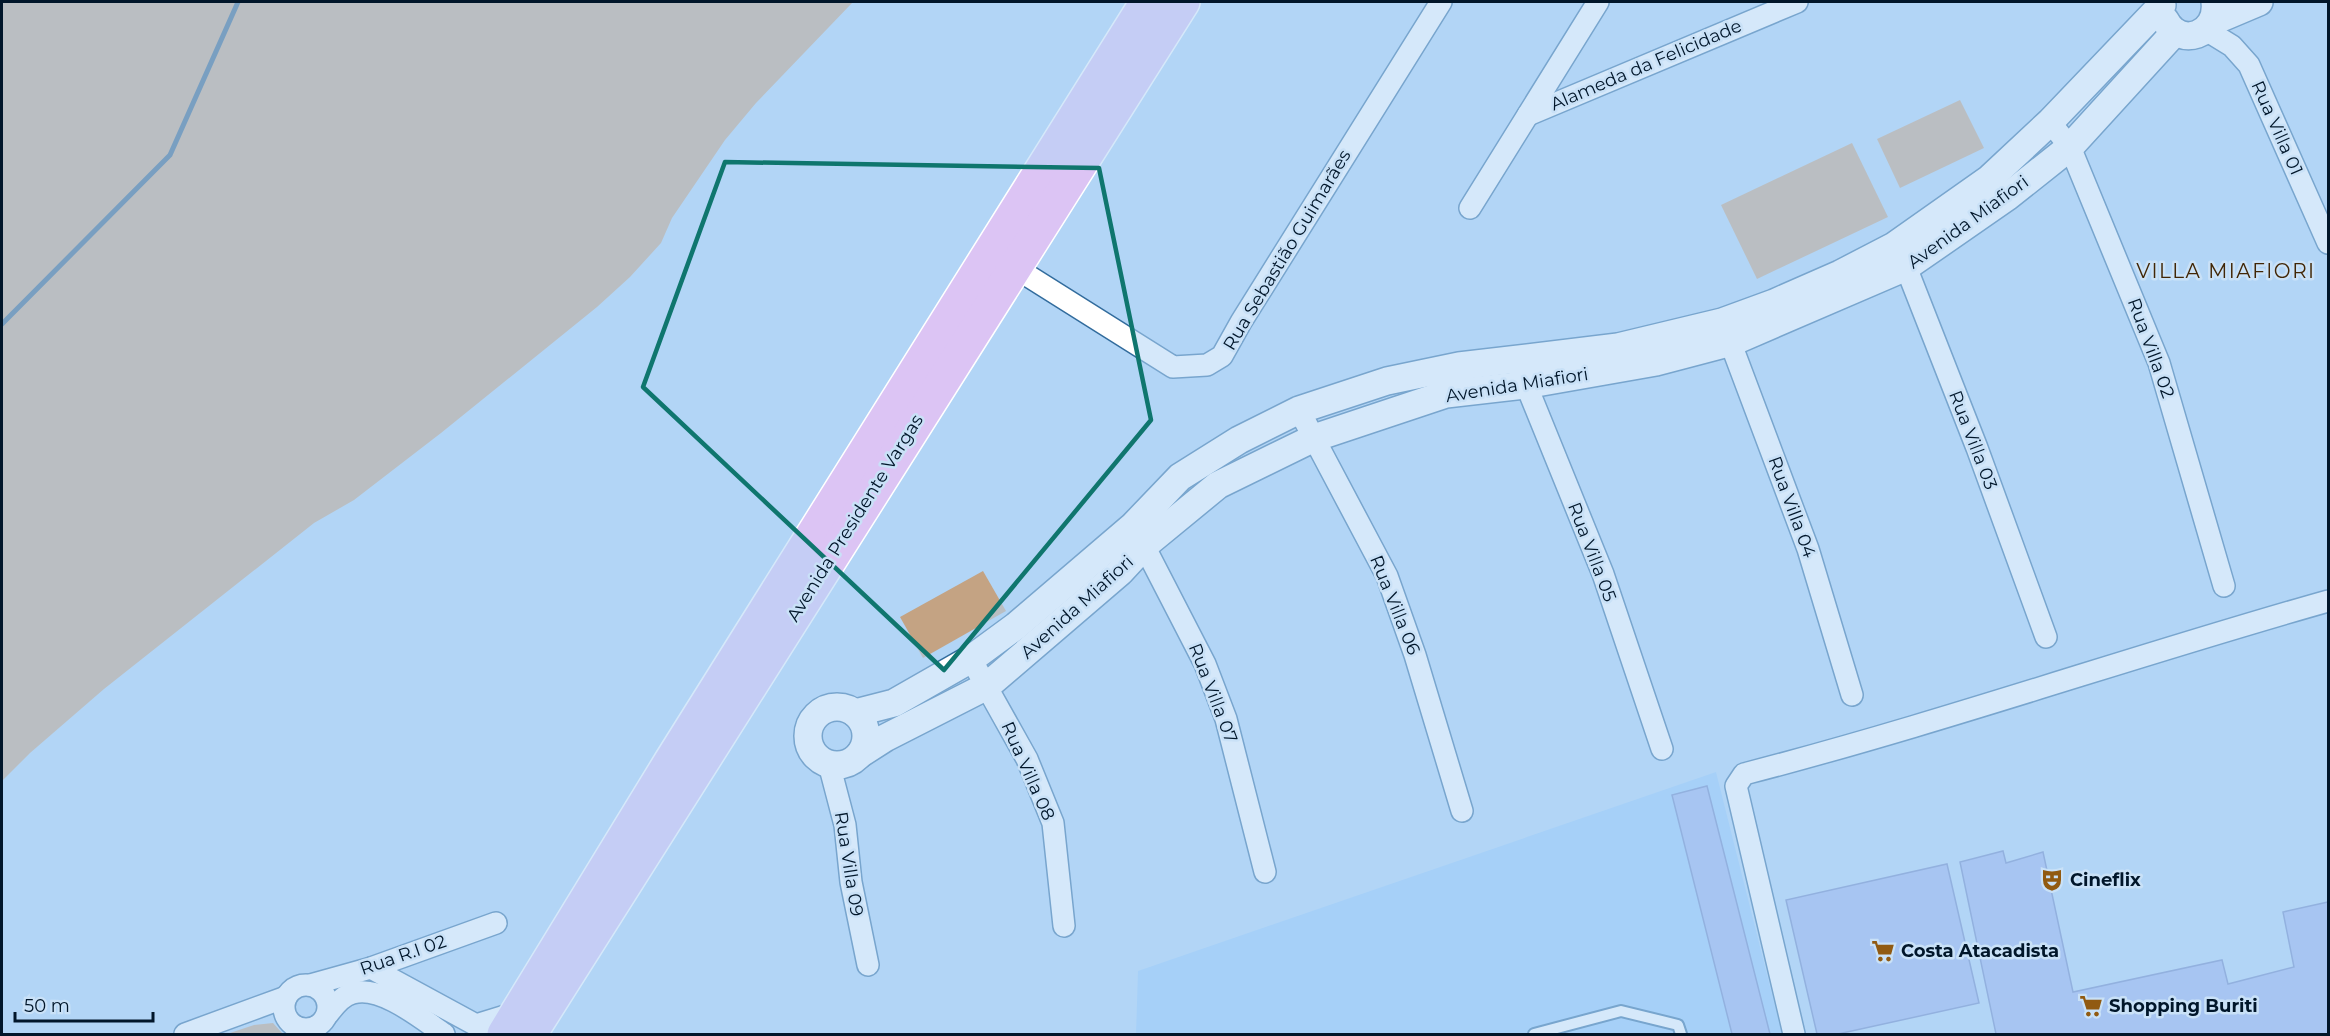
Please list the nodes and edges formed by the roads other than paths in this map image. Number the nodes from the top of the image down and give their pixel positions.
1 (1147, 2) edge
2 (1183, 2) edge
3 (1441, 2) edge
4 (1598, 2) edge
5 (1797, 2) edge
6 (2259, 2) edge
7 (2163, 3) edge
8 (2212, 18) edge
9 (2175, 32) junction
10 (1528, 115) junction
11 (2050, 122) junction
12 (2070, 147) junction
13 (1470, 208) dead end
14 (2328, 243) edge
15 (1900, 257) junction
16 (1014, 267) junction
17 (1727, 332) junction
18 (1515, 358) junction
19 (1525, 384) junction
20 (1299, 410) junction
21 (1314, 438) junction
22 (832, 529) junction
23 (1139, 535) junction
24 (2224, 586) dead end
25 (2328, 601) edge
26 (2046, 637) dead end
27 (971, 659) junction
28 (987, 686) junction
29 (1852, 695) dead end
30 (855, 713) junction
31 (1662, 749) dead end
32 (860, 754) junction
33 (829, 764) junction
34 (1462, 811) dead end
35 (1265, 872) dead end
36 (496, 923) dead end
37 (1064, 926) dead end
38 (868, 965) dead end
39 (371, 968) junction
40 (310, 985) junction
41 (286, 997) junction
42 (320, 1025) edge
43 (499, 1028) edge
44 (295, 1030) edge
45 (185, 1035) edge
46 (444, 1035) edge
47 (1534, 1035) edge
48 (1681, 1035) edge
49 (1794, 1035) edge

1 - 22 main road, Avenida Presidente Vargas
2 - 16 main road, Avenida Presidente Vargas
3 - 16 street, Rua Sebastião Guimarães
4 - 10 street, Alameda da Felicidade
5 - 10 street, Alameda da Felicidade
6 - 8 street
7 - 9 street
7 - 11 street, Avenida Miafiori
8 - 9 street
8 - 14 street, Rua Villa 01
9 - 12 street, Avenida Miafiori
10 - 13 street, Alameda da Felicidade
11 - 12 street, Rua Villa 02
11 - 15 street, Avenida Miafiori
12 - 15 street, Avenida Miafiori
12 - 24 street, Rua Villa 02
15 - 17 street, Avenida Miafiori
15 - 26 street, Rua Villa 03
16 - 22 main road, Avenida Presidente Vargas
17 - 18 street, Avenida Miafiori
17 - 19 street, Avenida Miafiori
17 - 29 street, Rua Villa 04
18 - 19 street, Rua Villa 05
18 - 20 street, Avenida Miafiori
19 - 21 street, Avenida Miafiori
19 - 31 street, Rua Villa 05
20 - 21 street, Rua Villa 06
20 - 23 street, Avenida Miafiori
21 - 23 street, Avenida Miafiori
21 - 34 street, Rua Villa 06
22 - 43 main road, Avenida Presidente Vargas
23 - 27 street, Avenida Miafiori
23 - 28 street, Avenida Miafiori
23 - 35 street, Rua Villa 07
25 - 49 street
27 - 28 street, Rua Villa 08
27 - 30 street, Avenida Miafiori
28 - 32 street, Avenida Miafiori
28 - 37 street, Rua Villa 08
30 - 32 street
30 - 33 street
32 - 33 street
33 - 38 street, Rua Villa 09
36 - 39 street, Rua R.I 02
39 - 40 street, Rua R.I 02
39 - 43 street
40 - 41 street
40 - 42 street
41 - 44 street
41 - 45 street
42 - 44 street
42 - 46 street
47 - 48 lane

